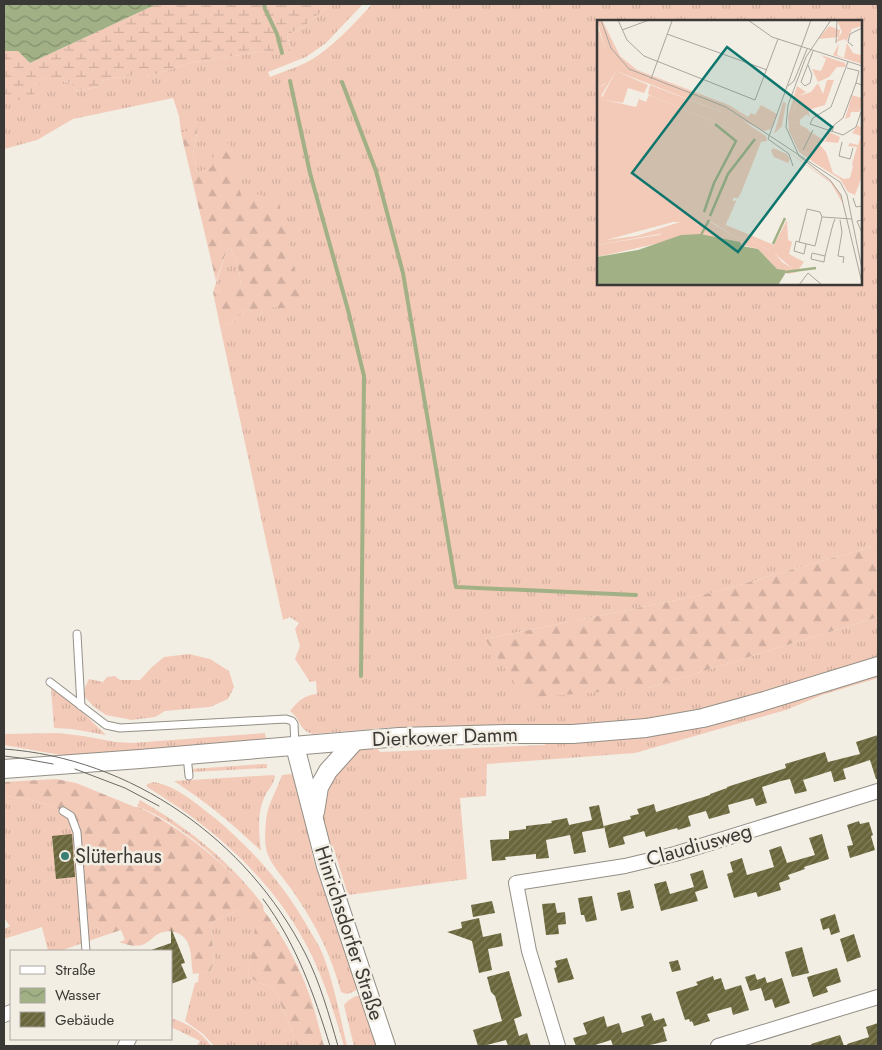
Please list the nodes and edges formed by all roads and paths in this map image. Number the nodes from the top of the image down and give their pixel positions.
1 (77, 634) dead end
2 (878, 666) edge
3 (50, 682) dead end
4 (81, 706) junction
5 (355, 740) junction
6 (296, 746) junction
7 (187, 755) junction
8 (4, 769) edge
9 (189, 776) dead end
10 (878, 792) edge
11 (63, 810) dead end
12 (314, 820) junction
13 (86, 950) edge
14 (878, 997) edge
15 (386, 1046) edge
16 (558, 1046) edge
17 (718, 1046) edge

1 - 4 lane
2 - 5 street, Dierkower Damm
3 - 4 lane
4 - 6 lane
5 - 6 street, Dierkower Damm
5 - 12 street, Hinrichsdorfer Straße
6 - 7 street, Dierkower Damm
6 - 12 street, Hinrichsdorfer Straße
7 - 8 street, Dierkower Damm
7 - 9 lane
10 - 16 street, Claudiusweg
11 - 13 lane
12 - 15 street, Hinrichsdorfer Straße
14 - 17 street

